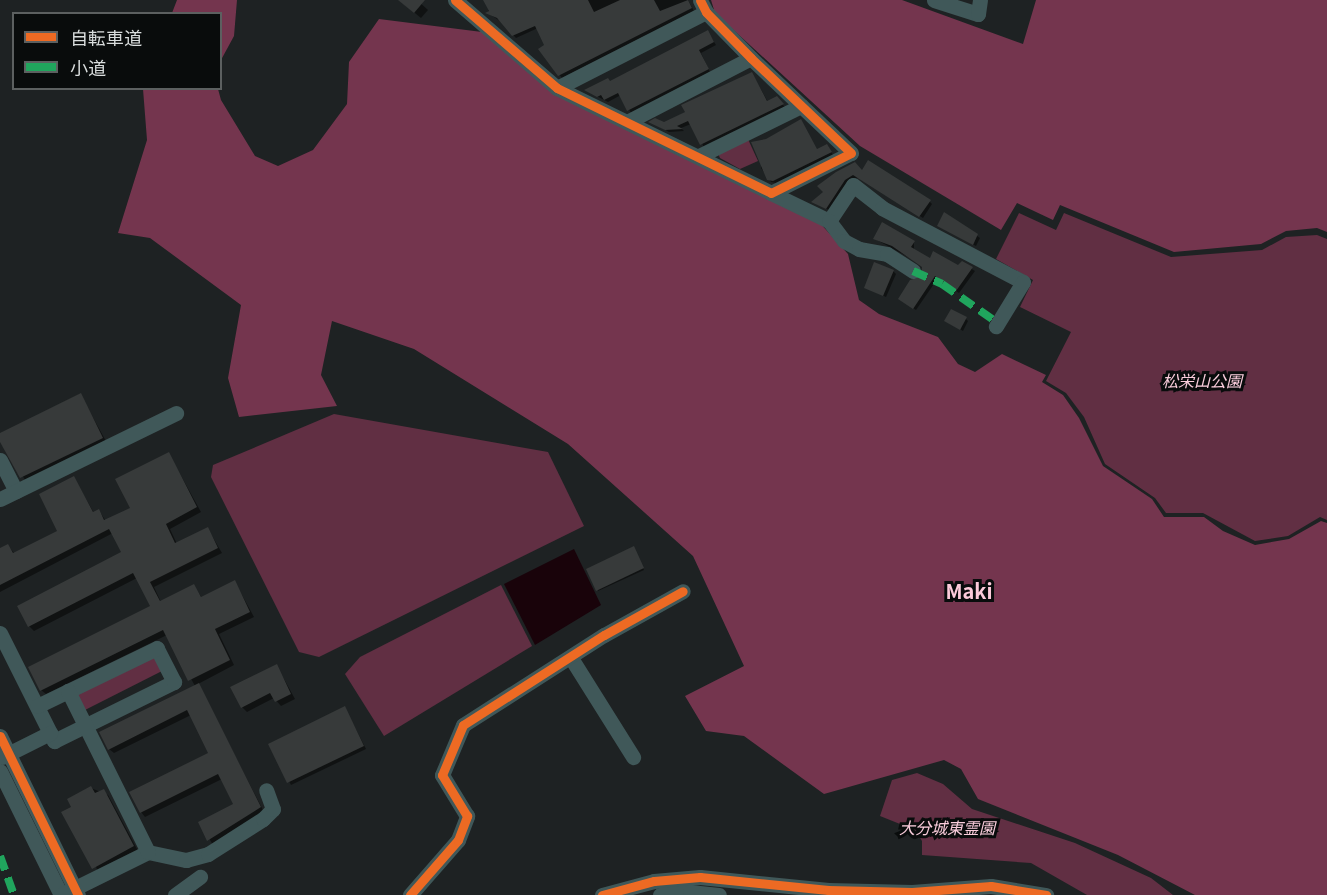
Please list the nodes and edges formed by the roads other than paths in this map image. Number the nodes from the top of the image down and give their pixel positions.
1 (457, 0) edge
2 (934, 0) edge
3 (980, 0) edge
4 (703, 6) edge
5 (752, 58) junction
6 (557, 88) junction
7 (801, 106) junction
8 (629, 121) junction
9 (699, 156) junction
10 (771, 193) junction
11 (829, 220) junction
12 (913, 271) dead end
13 (996, 326) dead end
14 (176, 413) dead end
15 (0, 460) edge
16 (16, 491) junction
17 (0, 499) edge
18 (683, 591) dead end
19 (0, 633) edge
20 (571, 658) junction
21 (68, 691) junction
22 (37, 706) junction
23 (86, 725) junction
24 (50, 733) junction
25 (0, 736) edge
26 (4, 755) edge
27 (633, 757) dead end
28 (0, 771) edge
29 (266, 790) dead end
30 (148, 852) junction
31 (200, 877) dead end
32 (69, 893) edge
33 (175, 895) edge
34 (410, 895) edge
35 (602, 895) edge
36 (660, 895) edge
37 (719, 895) edge
38 (1046, 895) edge

1 - 6 street
2 - 3 street
4 - 5 street
4 - 6 street
5 - 7 street
5 - 8 street
6 - 8 street
7 - 9 street
7 - 10 street
8 - 9 street
9 - 10 street
10 - 11 street
11 - 12 street
11 - 13 street
14 - 16 street
15 - 16 street
16 - 17 street
18 - 20 street
19 - 22 street
20 - 27 street
20 - 34 street
21 - 22 street
21 - 23 street
21 - 23 street
22 - 24 street
23 - 24 street
23 - 30 street
24 - 26 street
25 - 26 street
26 - 32 street
28 - 32 street
29 - 30 street
30 - 32 street
31 - 33 street
35 - 38 street
36 - 37 street

